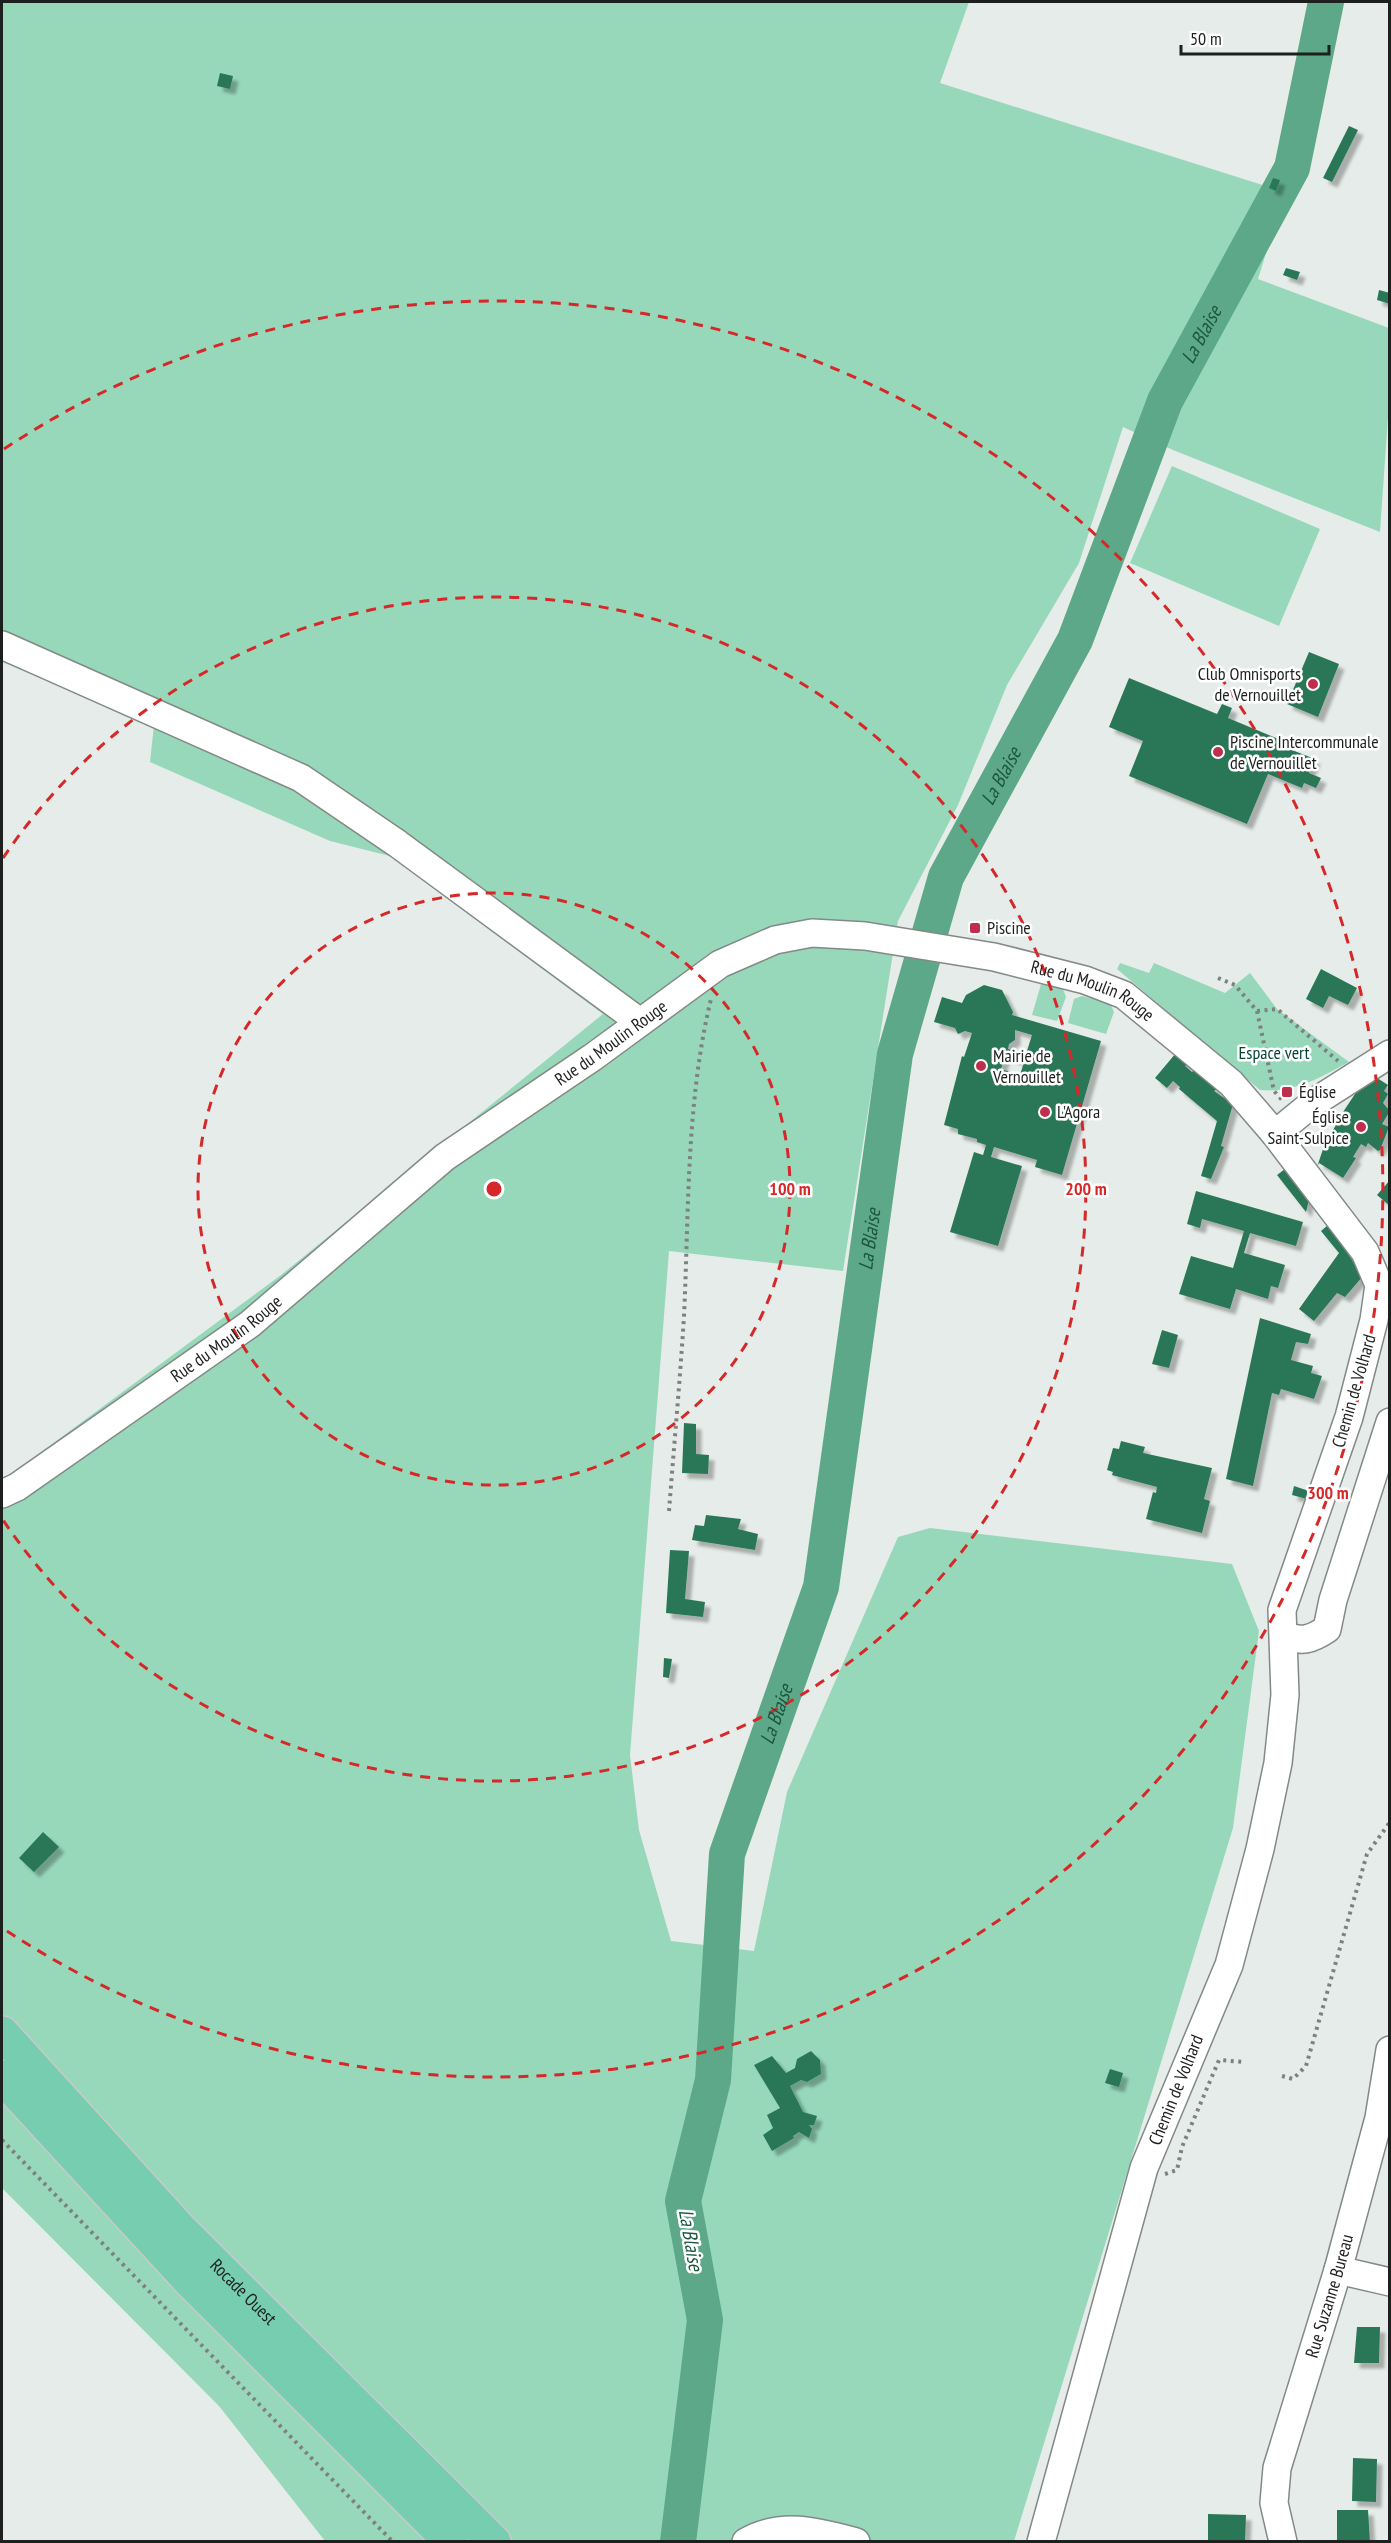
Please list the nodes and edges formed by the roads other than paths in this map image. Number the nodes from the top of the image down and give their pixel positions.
1 (2, 645) edge
2 (640, 1022) junction
3 (1389, 1054) edge
4 (1286, 1126) junction
5 (1389, 1422) edge
6 (2, 1494) edge
7 (1284, 1635) junction
8 (2, 2033) edge
9 (1389, 2050) edge
10 (2, 2077) edge
11 (1338, 2270) junction
12 (1389, 2283) edge
13 (451, 2541) edge
14 (494, 2541) edge
15 (746, 2541) edge
16 (856, 2541) edge
17 (1041, 2541) edge
18 (1283, 2541) edge

1 - 2 street
2 - 4 street, Rue du Moulin Rouge
2 - 6 street, Rue du Moulin Rouge
3 - 4 street
4 - 7 street, Chemin de Volhard
5 - 7 street
7 - 17 street, Chemin de Volhard
8 - 14 main road, Rocade Ouest
9 - 11 street, Rue Suzanne Bureau
10 - 13 main road, Rocade Ouest
11 - 12 street
11 - 18 street, Rue Suzanne Bureau
15 - 16 street

